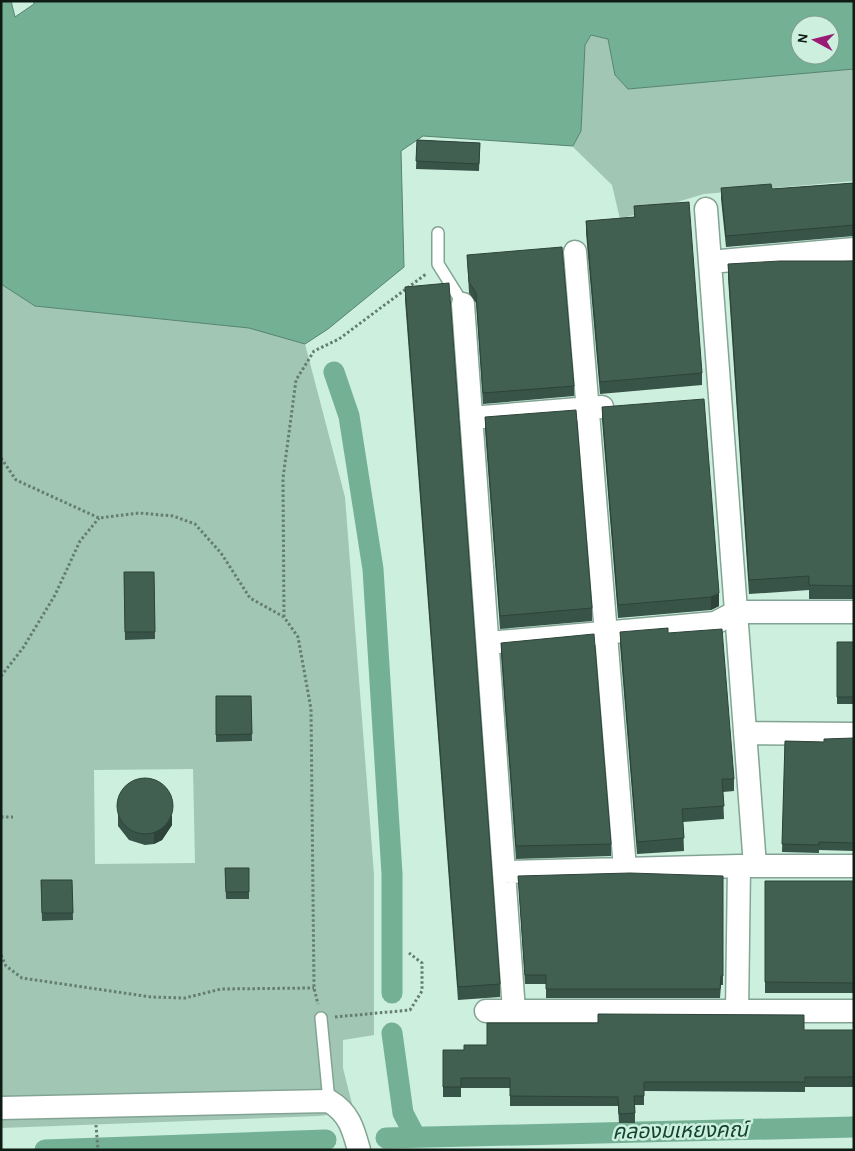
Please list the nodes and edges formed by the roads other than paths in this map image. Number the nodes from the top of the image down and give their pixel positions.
1 (706, 209) dead end
2 (438, 234) dead end
3 (854, 249) edge
4 (575, 252) dead end
5 (710, 262) junction
6 (463, 304) joint
7 (625, 405) edge
8 (587, 408) junction
9 (471, 418) junction
10 (736, 612) junction
11 (854, 612) edge
12 (605, 632) junction
13 (488, 643) junction
14 (745, 733) junction
15 (854, 734) edge
16 (747, 866) junction
17 (854, 866) edge
18 (625, 869) junction
19 (504, 872) junction
20 (486, 1011) dead end
21 (514, 1011) junction
22 (854, 1011) edge
23 (737, 1012) junction
24 (321, 1018) road end
25 (329, 1101) junction
26 (1, 1108) edge
27 (359, 1150) edge

1 - 5 street
2 - 6 lane
3 - 5 street
4 - 8 street
5 - 10 street
6 - 9 street
7 - 8 street
8 - 9 street
8 - 12 street
9 - 13 street
10 - 11 street
10 - 12 street
10 - 14 street
12 - 13 street
12 - 18 street
13 - 19 street
14 - 15 street
14 - 16 street
16 - 17 street
16 - 18 street
16 - 23 street
18 - 19 street
19 - 21 street
20 - 21 street
21 - 23 street
22 - 23 street
24 - 25 lane
25 - 26 street
25 - 27 street

